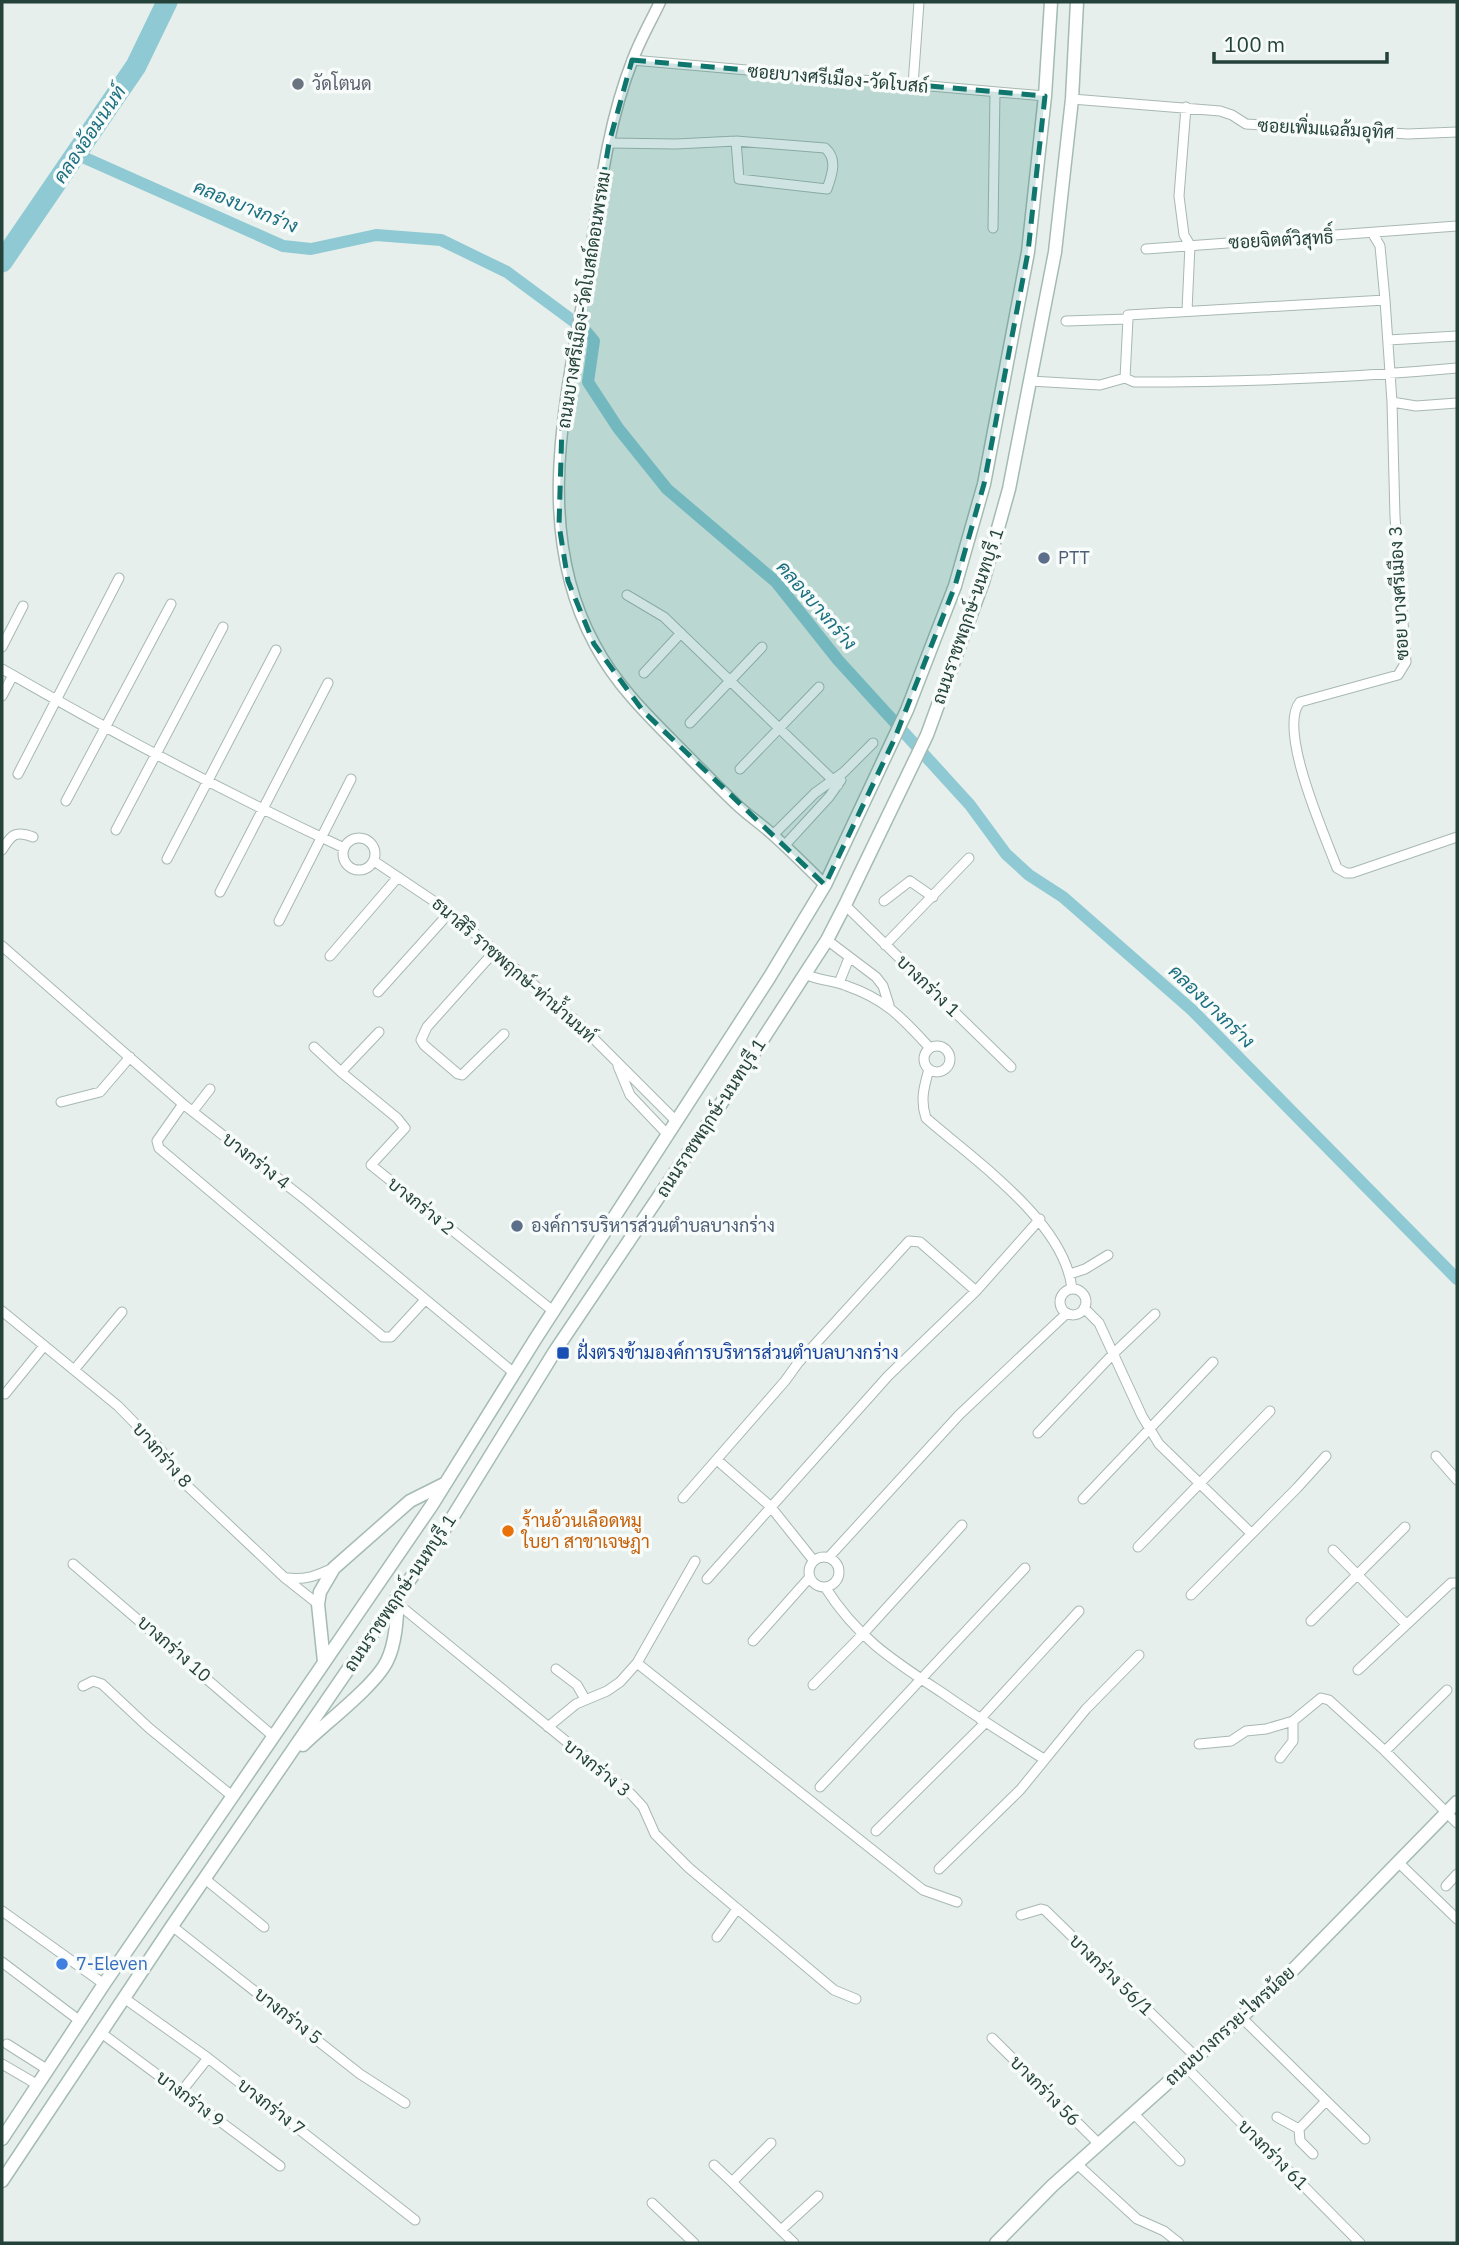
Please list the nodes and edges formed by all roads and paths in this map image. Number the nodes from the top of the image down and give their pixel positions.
1 (660, 2) edge
2 (919, 2) edge
3 (1051, 2) edge
4 (1077, 2) edge
5 (632, 60) junction
6 (913, 85) junction
7 (995, 92) junction
8 (1045, 96) junction
9 (1072, 99) junction
10 (1186, 107) junction
11 (1457, 132) edge
12 (737, 141) junction
13 (609, 143) junction
14 (1457, 226) edge
15 (993, 228) dead end
16 (1373, 234) junction
17 (1190, 245) junction
18 (1146, 249) dead end
19 (1385, 300) junction
20 (1187, 311) junction
21 (1128, 318) junction
22 (1066, 321) dead end
23 (1457, 336) edge
24 (1388, 340) junction
25 (1457, 368) edge
26 (1390, 375) junction
27 (1125, 378) junction
28 (1030, 381) junction
29 (1392, 402) junction
30 (1457, 403) edge
31 (119, 578) dead end
32 (627, 595) dead end
33 (171, 604) dead end
34 (23, 606) dead end
35 (223, 627) dead end
36 (681, 633) junction
37 (2, 647) edge
38 (762, 647) dead end
39 (276, 650) dead end
40 (2, 669) edge
41 (644, 673) dead end
42 (13, 676) junction
43 (729, 681) junction
44 (328, 683) dead end
45 (819, 687) dead end
46 (2, 696) edge
47 (55, 700) junction
48 (690, 723) dead end
49 (106, 726) junction
50 (779, 728) junction
51 (873, 743) dead end
52 (156, 753) junction
53 (740, 769) dead end
54 (18, 774) dead end
55 (351, 779) dead end
56 (209, 780) junction
57 (835, 782) junction
58 (66, 801) dead end
59 (263, 809) junction
60 (116, 830) dead end
61 (773, 835) junction
62 (33, 837) dead end
63 (1457, 837) edge
64 (321, 838) junction
65 (785, 845) junction
66 (344, 848) junction
67 (2, 850) edge
68 (969, 858) dead end
69 (167, 859) dead end
70 (374, 861) junction
71 (398, 877) junction
72 (825, 885) junction
73 (220, 892) dead end
74 (933, 897) junction
75 (884, 901) dead end
76 (845, 905) junction
77 (450, 912) junction
78 (279, 921) dead end
79 (827, 940) junction
80 (885, 945) junction
81 (2, 946) edge
82 (494, 952) junction
83 (330, 956) dead end
84 (849, 958) junction
85 (805, 974) junction
86 (839, 983) junction
87 (378, 992) dead end
88 (889, 1005) junction
89 (379, 1032) dead end
90 (504, 1034) dead end
91 (314, 1047) dead end
92 (930, 1048) junction
93 (130, 1057) junction
94 (617, 1061) junction
95 (1011, 1067) dead end
96 (929, 1069) junction
97 (341, 1072) junction
98 (210, 1088) dead end
99 (61, 1102) dead end
100 (183, 1104) junction
101 (193, 1111) junction
102 (676, 1121) junction
103 (667, 1134) junction
104 (1040, 1219) junction
105 (1108, 1255) dead end
106 (1070, 1274) junction
107 (1072, 1289) junction
108 (976, 1292) junction
109 (425, 1300) junction
110 (1084, 1308) junction
111 (2, 1311) edge
112 (553, 1311) junction
113 (122, 1312) dead end
114 (1067, 1313) junction
115 (1155, 1314) dead end
116 (44, 1346) junction
117 (1114, 1353) junction
118 (1213, 1362) dead end
119 (74, 1370) junction
120 (514, 1373) junction
121 (5, 1394) dead end
122 (1270, 1411) dead end
123 (1149, 1430) junction
124 (1038, 1433) dead end
125 (1326, 1456) dead end
126 (1436, 1457) dead end
127 (717, 1460) junction
128 (1457, 1480) edge
129 (446, 1483) junction
130 (1200, 1485) junction
131 (683, 1498) dead end
132 (1083, 1499) dead end
133 (770, 1506) junction
134 (962, 1525) dead end
135 (1405, 1527) dead end
136 (1251, 1533) junction
137 (1138, 1547) dead end
138 (1333, 1550) dead end
139 (829, 1557) junction
140 (814, 1560) junction
141 (695, 1561) dead end
142 (73, 1564) dead end
143 (334, 1568) junction
144 (1025, 1568) dead end
145 (1358, 1575) junction
146 (285, 1577) junction
147 (810, 1577) junction
148 (707, 1579) dead end
149 (1457, 1583) edge
150 (825, 1587) junction
151 (1191, 1595) dead end
152 (398, 1601) junction
153 (318, 1604) junction
154 (1079, 1611) dead end
155 (1311, 1621) dead end
156 (1406, 1624) junction
157 (422, 1625) junction
158 (395, 1630) junction
159 (862, 1635) junction
160 (752, 1641) dead end
161 (1139, 1655) dead end
162 (324, 1662) junction
163 (637, 1663) junction
164 (556, 1668) dead end
165 (1357, 1670) dead end
166 (920, 1679) junction
167 (813, 1685) dead end
168 (83, 1686) dead end
169 (1447, 1690) dead end
170 (585, 1699) junction
171 (982, 1721) junction
172 (1293, 1721) junction
173 (548, 1727) junction
174 (273, 1736) junction
175 (1199, 1744) dead end
176 (1385, 1751) junction
177 (1280, 1758) dead end
178 (1044, 1759) junction
179 (284, 1763) junction
180 (820, 1787) dead end
181 (232, 1796) junction
182 (1457, 1802) edge
183 (1447, 1812) junction
184 (1457, 1823) edge
185 (876, 1831) dead end
186 (1399, 1863) junction
187 (939, 1869) dead end
188 (1457, 1874) edge
189 (205, 1879) junction
190 (1446, 1886) dead end
191 (957, 1902) dead end
192 (737, 1909) junction
193 (2, 1911) edge
194 (1020, 1915) dead end
195 (1457, 1919) edge
196 (172, 1926) junction
197 (264, 1927) dead end
198 (717, 1937) dead end
199 (2, 1962) edge
200 (104, 1984) junction
201 (124, 1998) junction
202 (856, 1999) dead end
203 (1241, 2017) junction
204 (80, 2021) junction
205 (100, 2032) junction
206 (992, 2038) dead end
207 (7, 2043) dead end
208 (208, 2058) junction
209 (1190, 2062) junction
210 (2, 2064) edge
211 (48, 2070) junction
212 (38, 2085) junction
213 (181, 2092) junction
214 (1326, 2101) junction
215 (405, 2103) dead end
216 (1133, 2113) junction
217 (1277, 2117) dead end
218 (1299, 2129) junction
219 (3, 2133) edge
220 (1365, 2139) dead end
221 (771, 2143) dead end
222 (1099, 2144) junction
223 (1313, 2154) dead end
224 (1180, 2161) dead end
225 (1077, 2164) junction
226 (714, 2165) dead end
227 (280, 2166) dead end
228 (2, 2181) edge
229 (732, 2182) junction
230 (818, 2196) dead end
231 (652, 2203) dead end
232 (415, 2220) dead end
233 (781, 2230) junction
234 (694, 2243) edge
235 (794, 2243) edge
236 (996, 2243) edge
237 (1179, 2243) edge
238 (1360, 2243) edge

1 - 5 street, ถนนบางศรีเมือง-วัดโบสถ์ดอนพรหม
2 - 6 street
3 - 8 main road, ถนนราชพฤกษ์-นนทบุรี 1
4 - 9 main road, ถนนราชพฤกษ์-นนทบุรี 1
5 - 6 street, ซอยบางศรีเมือง-วัดโบสถ์
5 - 13 street, ถนนบางศรีเมือง-วัดโบสถ์ดอนพรหม
6 - 7 street, ซอยบางศรีเมือง-วัดโบสถ์
7 - 8 street, ซอยบางศรีเมือง-วัดโบสถ์
7 - 15 street
8 - 72 main road, ถนนราชพฤกษ์-นนทบุรี 1
9 - 10 street, ซอยเพิ่มแฉล้มอุทิศ
9 - 28 main road, ถนนราชพฤกษ์-นนทบุรี 1
10 - 11 street, ซอยเพิ่มแฉล้มอุทิศ
10 - 17 street
12 - 12 street
12 - 13 street
13 - 61 street, ถนนบางศรีเมือง-วัดโบสถ์ดอนพรหม
14 - 16 street, ซอยจิตต์วิสุทธิ์
16 - 17 street, ซอยจิตต์วิสุทธิ์
16 - 19 street, ซอย บางศรีเมือง 3
17 - 18 street, ซอยจิตต์วิสุทธิ์
17 - 20 street
19 - 20 street
19 - 24 street, ซอย บางศรีเมือง 3
20 - 21 street
21 - 22 street
21 - 27 street
23 - 24 street
24 - 26 street, ซอย บางศรีเมือง 3
25 - 26 street
26 - 27 street
26 - 29 street, ซอย บางศรีเมือง 3
27 - 28 street
28 - 76 main road, ถนนราชพฤกษ์-นนทบุรี 1
29 - 30 street
29 - 63 street, ซอย บางศรีเมือง 3
31 - 47 street
32 - 36 street
33 - 49 street
34 - 37 street
35 - 52 street
36 - 41 street
36 - 43 street
38 - 43 street
39 - 56 street
40 - 42 street
42 - 46 street
42 - 47 street
43 - 48 street
43 - 50 street
44 - 59 street
45 - 50 street
47 - 49 street
47 - 54 street
49 - 52 street
49 - 58 street
50 - 53 street
50 - 57 street
51 - 57 street
52 - 56 street
52 - 60 street
55 - 64 street
56 - 59 street
56 - 69 street
57 - 61 street
57 - 65 street
59 - 64 street
59 - 73 street
61 - 65 street, ถนนบางศรีเมือง-วัดโบสถ์ดอนพรหม
62 - 67 street
64 - 66 street
64 - 78 street
65 - 72 street, ถนนบางศรีเมือง-วัดโบสถ์ดอนพรหม
66 - 70 street
66 - 70 street
68 - 74 street
70 - 71 street, ธนาสิริ ราชพฤกษ์-ท่าน้ำนนท์
71 - 77 street, ธนาสิริ ราชพฤกษ์-ท่าน้ำนนท์
71 - 83 street
72 - 102 main road, ถนนราชพฤกษ์-นนทบุรี 1
74 - 75 street
74 - 80 street
76 - 79 main road, ถนนราชพฤกษ์-นนทบุรี 1
76 - 80 street, บางกร่าง 1
77 - 82 street, ธนาสิริ ราชพฤกษ์-ท่าน้ำนนท์
77 - 87 street
79 - 84 street
79 - 85 main road, ถนนราชพฤกษ์-นนทบุรี 1
80 - 95 street, บางกร่าง 1
81 - 93 street, บางกร่าง 4
82 - 90 street
82 - 94 street, ธนาสิริ ราชพฤกษ์-ท่าน้ำนนท์
84 - 86 street
84 - 88 street
85 - 86 street
85 - 152 main road, ถนนราชพฤกษ์-นนทบุรี 1
86 - 88 street
88 - 92 street
89 - 97 street
91 - 97 street
92 - 96 street
92 - 96 street
93 - 99 street
93 - 100 street, บางกร่าง 4
94 - 102 street, ธนาสิริ ราชพฤกษ์-ท่าน้ำนนท์
94 - 103 street
96 - 104 street
97 - 112 street, บางกร่าง 2
98 - 101 street
100 - 101 street, บางกร่าง 4
100 - 109 street
101 - 109 street, บางกร่าง 4
102 - 103 main road, ถนนราชพฤกษ์-นนทบุรี 1
103 - 112 main road, ถนนราชพฤกษ์-นนทบุรี 1
104 - 106 street
104 - 108 street
105 - 106 street
106 - 107 street
107 - 110 street
107 - 114 street
108 - 127 street
108 - 133 street
109 - 120 street, บางกร่าง 4
110 - 114 street
110 - 117 street
111 - 116 street, บางกร่าง 8
112 - 120 main road, ถนนราชพฤกษ์-นนทบุรี 1
113 - 119 street
114 - 139 street
115 - 117 street
116 - 119 street, บางกร่าง 8
116 - 121 street
117 - 123 street
117 - 124 street
118 - 123 street
119 - 146 street, บางกร่าง 8
120 - 129 main road, ถนนราชพฤกษ์-นนทบุรี 1
122 - 130 street
123 - 130 street
123 - 132 street
125 - 136 street
126 - 128 street
127 - 131 street
127 - 133 street
129 - 143 main road
129 - 162 main road, ถนนราชพฤกษ์-นนทบุรี 1
130 - 136 street
130 - 137 street
133 - 140 street
133 - 148 street
134 - 159 street
135 - 145 street
136 - 151 street
138 - 145 street
139 - 140 street
139 - 150 street
140 - 147 street
141 - 163 street
142 - 174 street, บางกร่าง 10
143 - 146 street
143 - 153 main road
144 - 166 street
145 - 155 street
145 - 156 street
146 - 153 street, บางกร่าง 8
147 - 150 street
147 - 160 street
149 - 156 street
150 - 159 street
152 - 157 street, บางกร่าง 3
152 - 158 main road
152 - 179 main road, ถนนราชพฤกษ์-นนทบุรี 1
153 - 162 main road
154 - 171 street
156 - 165 street
157 - 158 street
157 - 173 street, บางกร่าง 3
158 - 179 main road
159 - 166 street
159 - 167 street
161 - 178 street
162 - 174 main road, ถนนราชพฤกษ์-นนทบุรี 1
163 - 170 street
163 - 191 street
164 - 170 street
166 - 171 street
166 - 180 street
168 - 181 street
169 - 176 street
170 - 173 street
171 - 178 street
171 - 185 street
172 - 175 street
172 - 176 street
172 - 177 street
173 - 192 street, บางกร่าง 3
174 - 181 main road, ถนนราชพฤกษ์-นนทบุรี 1
176 - 183 street
178 - 187 street
179 - 189 main road, ถนนราชพฤกษ์-นนทบุรี 1
181 - 200 main road, ถนนราชพฤกษ์-นนทบุรี 1
182 - 183 main road, ถนนบางกรวย-ไทรน้อย
183 - 184 street
183 - 186 main road, ถนนบางกรวย-ไทรน้อย
186 - 195 street
186 - 203 main road, ถนนบางกรวย-ไทรน้อย
188 - 190 street
189 - 196 main road, ถนนราชพฤกษ์-นนทบุรี 1
189 - 197 street
192 - 198 street
192 - 202 street, บางกร่าง 3
193 - 200 street
194 - 209 street, บางกร่าง 56/1
196 - 201 main road, ถนนราชพฤกษ์-นนทบุรี 1
196 - 215 street, บางกร่าง 5
199 - 204 street
200 - 204 main road, ถนนราชพฤกษ์-นนทบุรี 1
201 - 205 main road, ถนนราชพฤกษ์-นนทบุรี 1
201 - 208 street, บางกร่าง 7
203 - 209 main road, ถนนบางกรวย-ไทรน้อย
203 - 214 street
204 - 211 main road, ถนนราชพฤกษ์-นนทบุรี 1
205 - 213 street, บางกร่าง 9
205 - 228 main road, ถนนราชพฤกษ์-นนทบุรี 1
206 - 222 street, บางกร่าง 56
207 - 211 street
208 - 213 street
208 - 232 street, บางกร่าง 7
209 - 216 main road, ถนนบางกรวย-ไทรน้อย
209 - 238 street, บางกร่าง 61
210 - 212 street
211 - 212 main road, ถนนราชพฤกษ์-นนทบุรี 1
212 - 219 main road, ถนนราชพฤกษ์-นนทบุรี 1
213 - 227 street, บางกร่าง 9
214 - 218 street
214 - 220 street
216 - 222 main road, ถนนบางกรวย-ไทรน้อย
216 - 224 street
217 - 218 street
218 - 223 street
221 - 229 street
222 - 225 main road, ถนนบางกรวย-ไทรน้อย
225 - 236 main road, ถนนบางกรวย-ไทรน้อย
225 - 237 street
226 - 229 street
229 - 233 street
230 - 233 street
231 - 234 street
233 - 235 street

